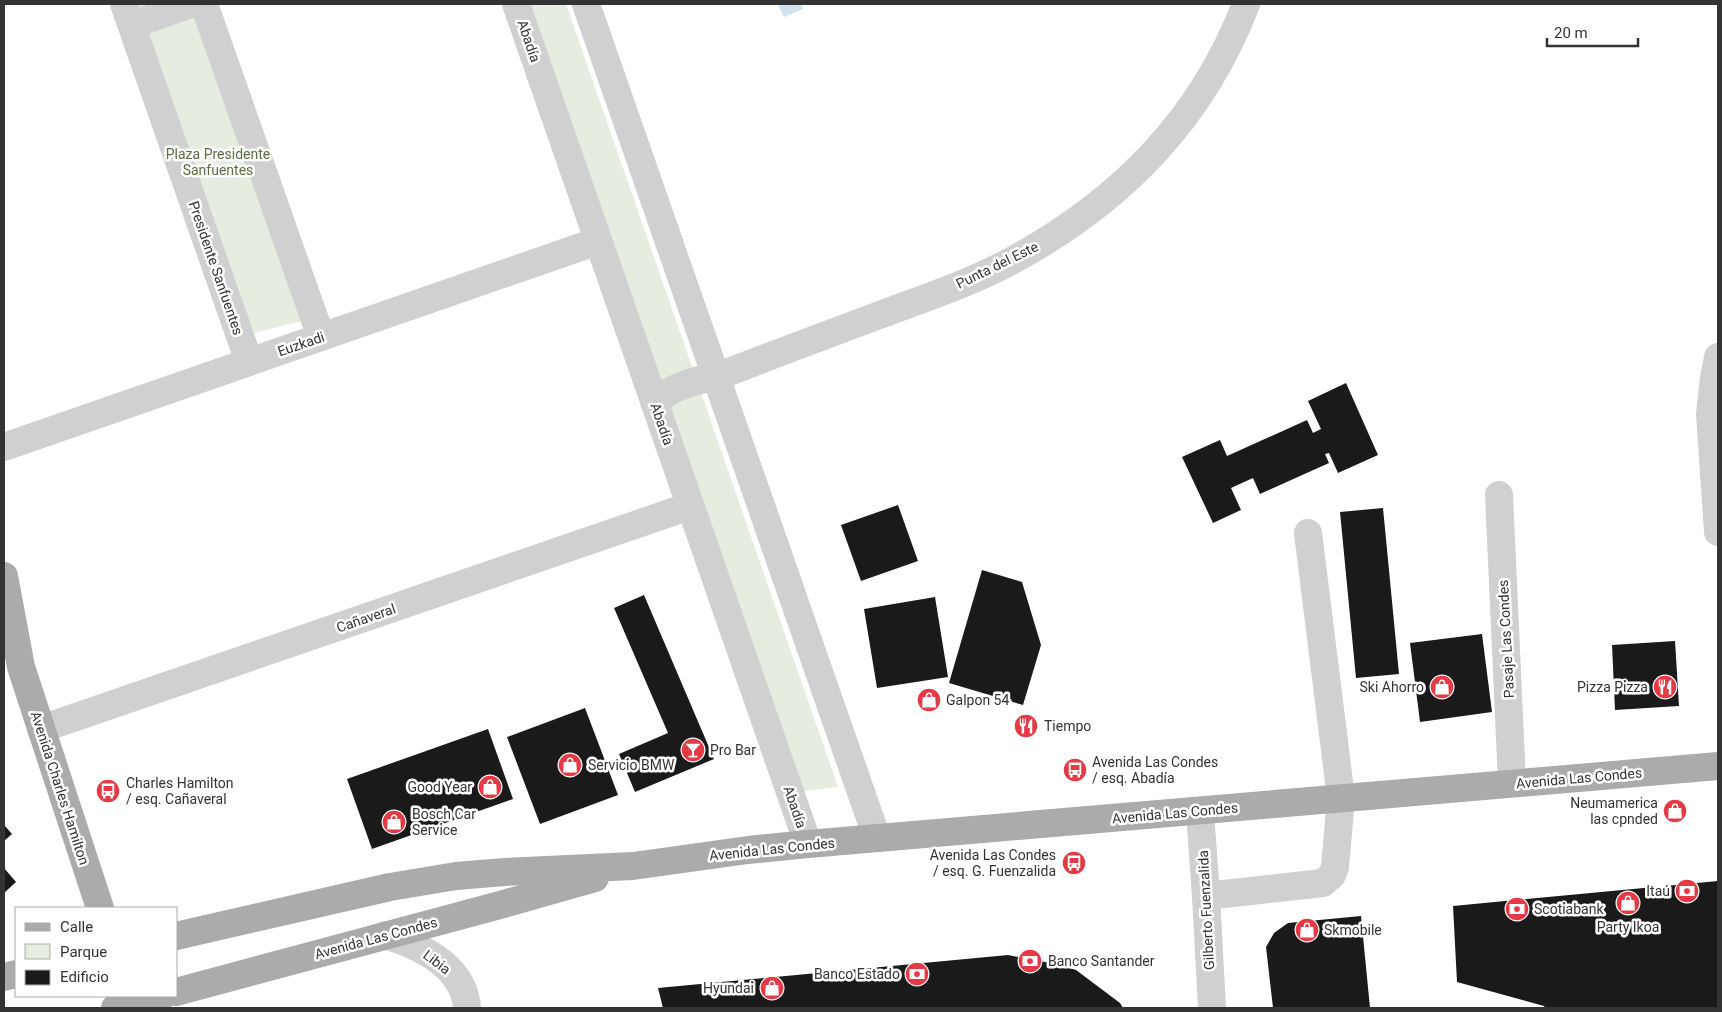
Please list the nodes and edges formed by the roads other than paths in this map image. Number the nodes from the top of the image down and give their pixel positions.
1 (190, 4) edge
2 (204, 4) edge
3 (516, 4) edge
4 (586, 4) edge
5 (1246, 4) edge
6 (128, 14) edge
7 (598, 241) junction
8 (321, 337) junction
9 (1718, 357) edge
10 (248, 362) junction
11 (716, 377) junction
12 (654, 402) junction
13 (4, 447) edge
14 (1500, 495) dead end
15 (690, 506) junction
16 (1718, 532) edge
17 (1308, 533) dead end
18 (4, 576) edge
19 (4, 639) edge
20 (21, 667) junction
21 (42, 729) junction
22 (1718, 766) edge
23 (1512, 783) junction
24 (1340, 798) junction
25 (1200, 812) junction
26 (877, 838) junction
27 (808, 844) junction
28 (633, 866) junction
29 (1206, 896) junction
30 (100, 907) edge
31 (385, 935) junction
32 (178, 936) edge
33 (178, 991) edge
34 (156, 997) edge
35 (123, 1003) edge
36 (467, 1008) edge
37 (1212, 1008) edge

1 - 6 street
2 - 8 street
3 - 7 street, Abadía
4 - 11 street
5 - 11 street, Punta del Este
6 - 10 street, Presidente Sanfuentes
7 - 8 street, Euzkadi
7 - 12 street, Abadía
8 - 10 street, Euzkadi
9 - 16 street
10 - 13 street, Euzkadi
11 - 12 street, Punta del Este
11 - 26 street
12 - 15 street, Abadía
14 - 23 street, Pasaje Las Condes
15 - 21 street, Cañaveral
15 - 27 street, Abadía
17 - 24 street
18 - 20 main road, Avenida Charles Hamilton
19 - 20 main road, Avenida Charles Hamilton
20 - 21 main road, Avenida Charles Hamilton
21 - 30 main road, Avenida Charles Hamilton
22 - 23 main road, Avenida Las Condes
23 - 24 main road, Avenida Las Condes
24 - 25 main road, Avenida Las Condes
24 - 29 street
25 - 26 main road, Avenida Las Condes
25 - 29 street, Gilberto Fuenzalida
26 - 27 main road, Avenida Las Condes
27 - 28 main road, Avenida Las Condes
28 - 31 main road, Avenida Las Condes
28 - 32 main road, Avenida Las Condes
29 - 37 street, Gilberto Fuenzalida
31 - 33 main road, Avenida Las Condes
31 - 36 street, Libia
34 - 35 main road

